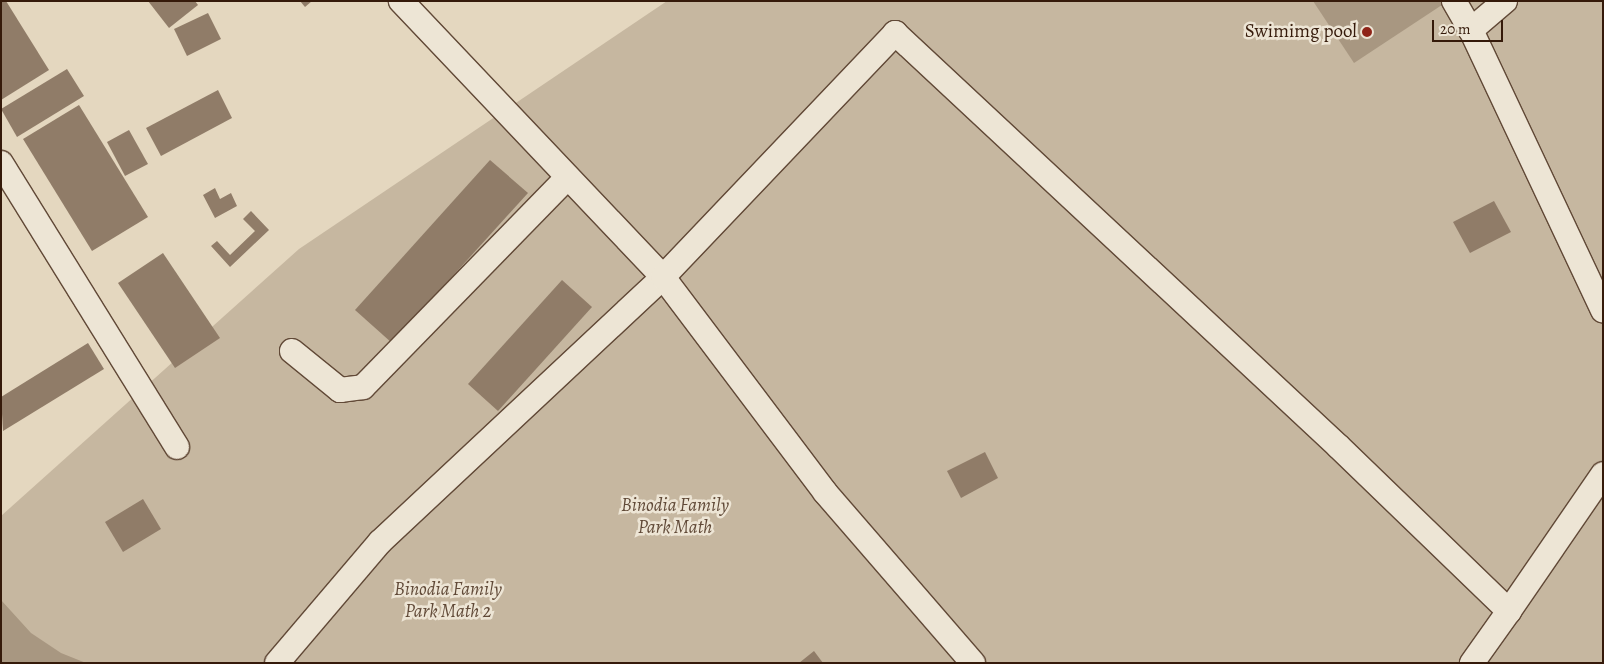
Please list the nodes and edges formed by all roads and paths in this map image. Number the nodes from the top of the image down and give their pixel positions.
1 (400, 1) edge
2 (1454, 1) edge
3 (1506, 1) edge
4 (1471, 30) junction
5 (1, 163) edge
6 (568, 177) junction
7 (663, 277) junction
8 (1603, 310) edge
9 (292, 351) dead end
10 (177, 447) dead end
11 (1603, 474) edge
12 (1508, 611) junction
13 (277, 663) edge
14 (973, 663) edge
15 (1472, 663) edge

1 - 6 street
2 - 4 street
3 - 4 street
4 - 8 street
5 - 10 street
6 - 7 street
6 - 9 street
7 - 12 street
7 - 13 street
7 - 14 street
11 - 12 street
12 - 15 street

